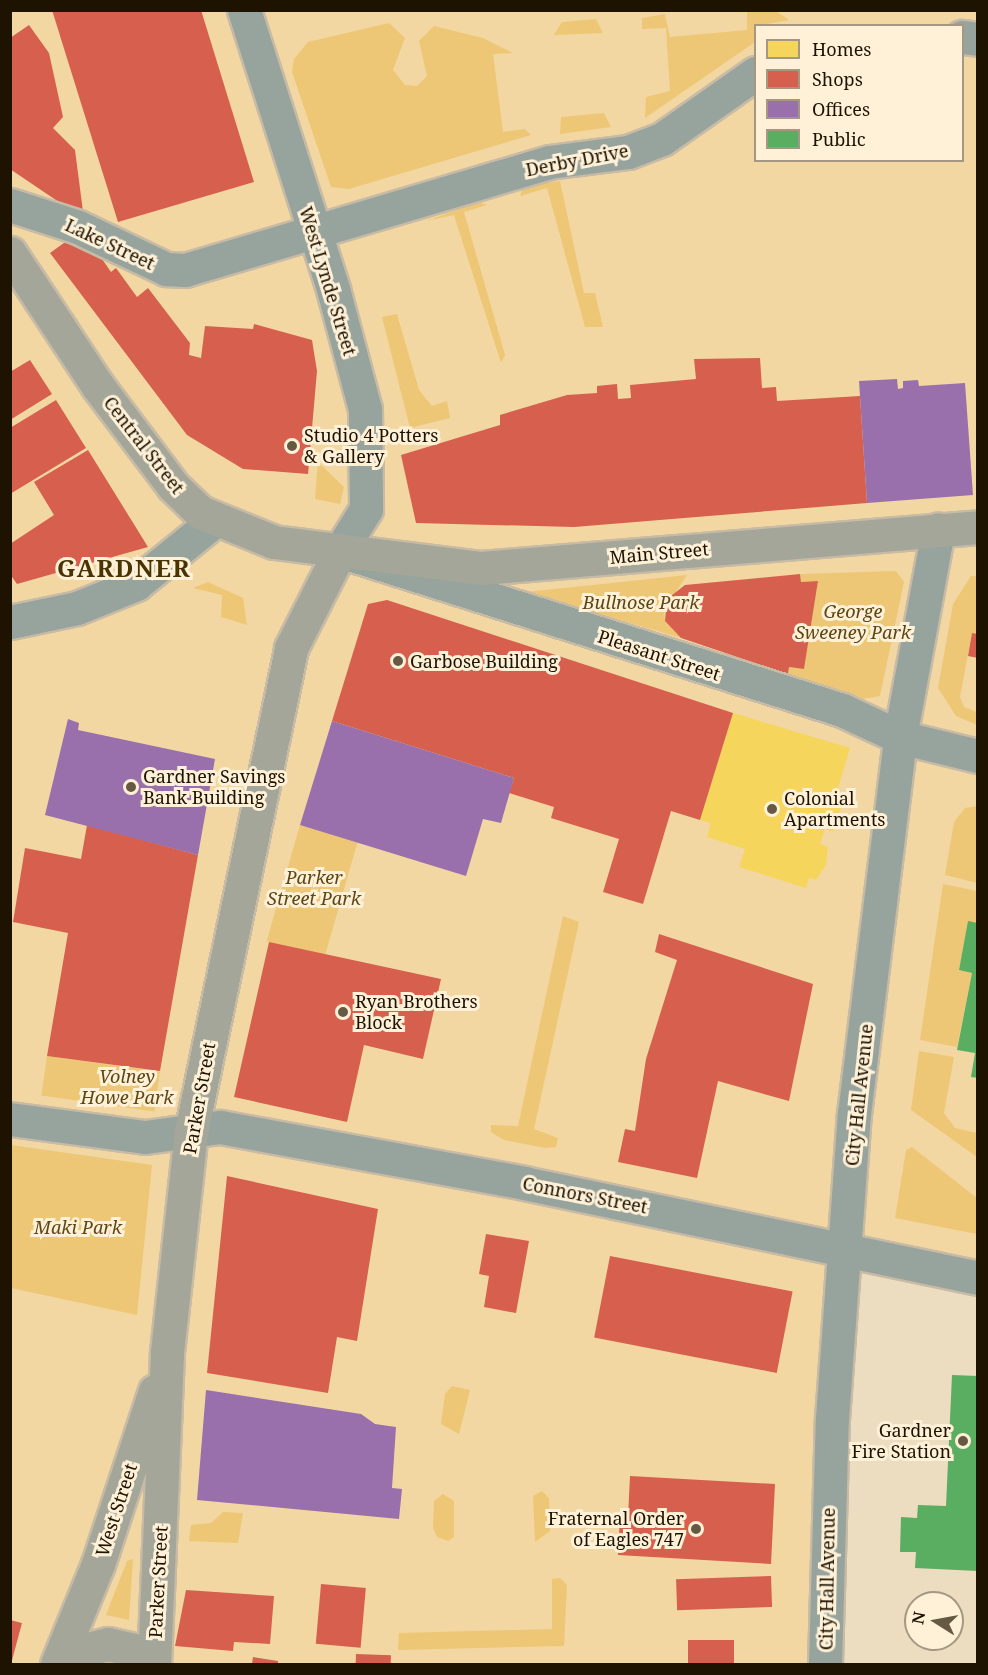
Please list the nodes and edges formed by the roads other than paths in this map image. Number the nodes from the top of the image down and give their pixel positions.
1 (244, 10) edge
2 (754, 74) edge
3 (10, 205) edge
4 (313, 230) junction
5 (10, 253) edge
6 (215, 520) junction
7 (978, 527) edge
8 (938, 529) junction
9 (340, 551) junction
10 (10, 622) edge
11 (900, 737) junction
12 (978, 756) edge
13 (10, 1119) edge
14 (191, 1132) junction
15 (846, 1249) junction
16 (978, 1278) edge
17 (167, 1352) junction
18 (57, 1665) edge
19 (62, 1665) edge
20 (143, 1665) edge
21 (154, 1665) edge
22 (825, 1665) edge

1 - 4 street, West Lynde Street
2 - 4 street, Derby Drive
3 - 4 street, Lake Street
4 - 9 street, West Lynde Street
5 - 6 main road, Central Street
6 - 9 main road, Central Street
6 - 10 street
7 - 8 main road, Main Street
8 - 9 main road, Main Street
8 - 11 street, City Hall Avenue
9 - 11 street, Pleasant Street
9 - 14 main road, Parker Street
11 - 12 street, Pleasant Street
11 - 15 street, City Hall Avenue
13 - 14 street, Connors Street
14 - 15 street, Connors Street
14 - 17 main road, Parker Street
15 - 16 street, Connors Street
15 - 22 street, City Hall Avenue
17 - 18 main road, West Street
17 - 21 main road, Parker Street
19 - 20 main road

